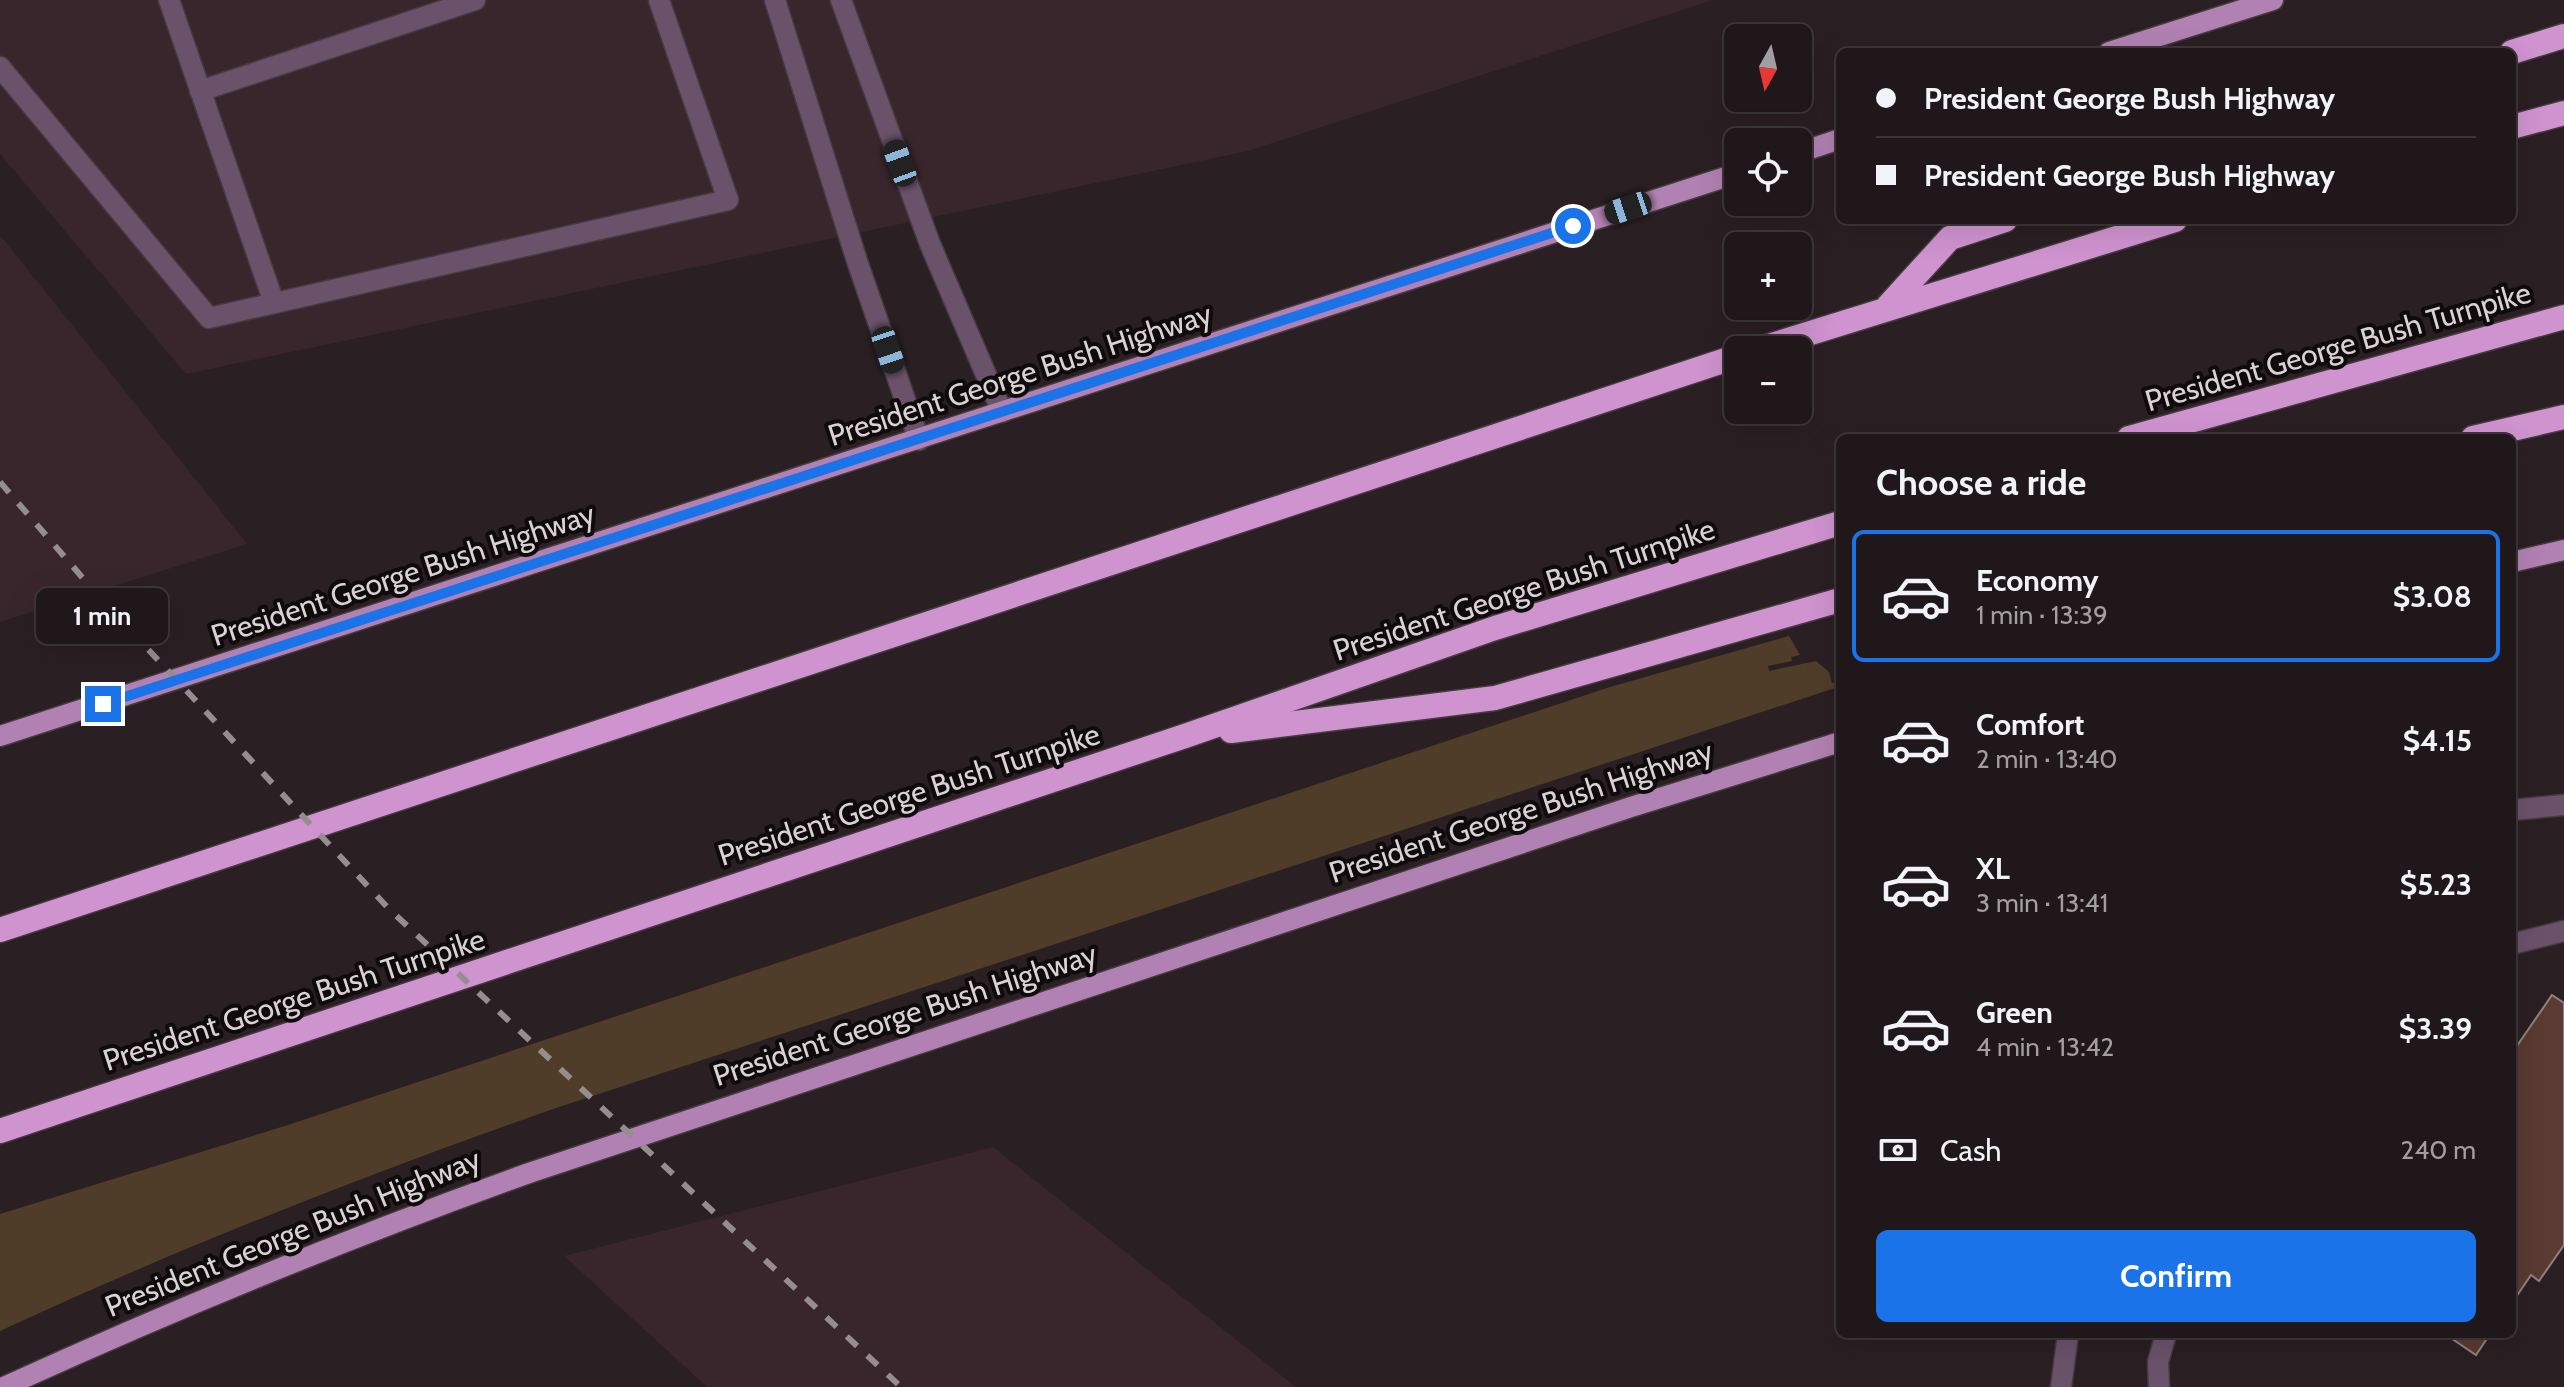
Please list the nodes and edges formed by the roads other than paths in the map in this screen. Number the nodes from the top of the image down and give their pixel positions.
1 (169, 0) edge
2 (475, 0) edge
3 (659, 0) edge
4 (775, 0) edge
5 (841, 0) edge
6 (2273, 0) edge
7 (2564, 36) edge
8 (2122, 48) edge
9 (2516, 51) edge
10 (0, 67) edge
11 (200, 91) junction
12 (2564, 113) edge
13 (2516, 126) edge
14 (1836, 140) edge
15 (1812, 148) edge
16 (1724, 178) edge
17 (1993, 224) edge
18 (2162, 224) edge
19 (274, 303) junction
20 (1885, 308) junction
21 (2564, 317) edge
22 (1799, 336) edge
23 (1724, 361) edge
24 (1002, 412) junction
25 (2564, 417) edge
26 (2143, 434) edge
27 (2490, 434) edge
28 (919, 440) junction
29 (1836, 524) edge
30 (2564, 550) edge
31 (2516, 561) edge
32 (1836, 601) edge
33 (0, 736) edge
34 (1185, 736) junction
35 (1836, 743) edge
36 (2564, 805) edge
37 (2516, 810) edge
38 (0, 930) edge
39 (2564, 931) edge
40 (2516, 943) edge
41 (0, 1131) edge
42 (2067, 1338) edge
43 (2165, 1338) edge
44 (4, 1387) edge
45 (2061, 1387) edge
46 (2159, 1387) edge

1 - 11 lane
2 - 11 lane
3 - 19 lane
4 - 28 lane
5 - 24 lane
6 - 8 main road
7 - 9 highway
10 - 19 lane
11 - 19 lane
12 - 13 highway
14 - 15 main road
16 - 24 main road, President George Bush Highway
17 - 20 highway
18 - 20 highway
20 - 22 highway
21 - 26 highway, President George Bush Turnpike
23 - 38 highway
24 - 28 main road, President George Bush Highway
25 - 27 highway
28 - 33 main road, President George Bush Highway
29 - 34 highway, President George Bush Turnpike
30 - 31 main road
32 - 34 highway
34 - 41 highway, President George Bush Turnpike
35 - 44 main road, President George Bush Highway
36 - 37 lane
39 - 40 lane
42 - 45 lane
43 - 46 lane

